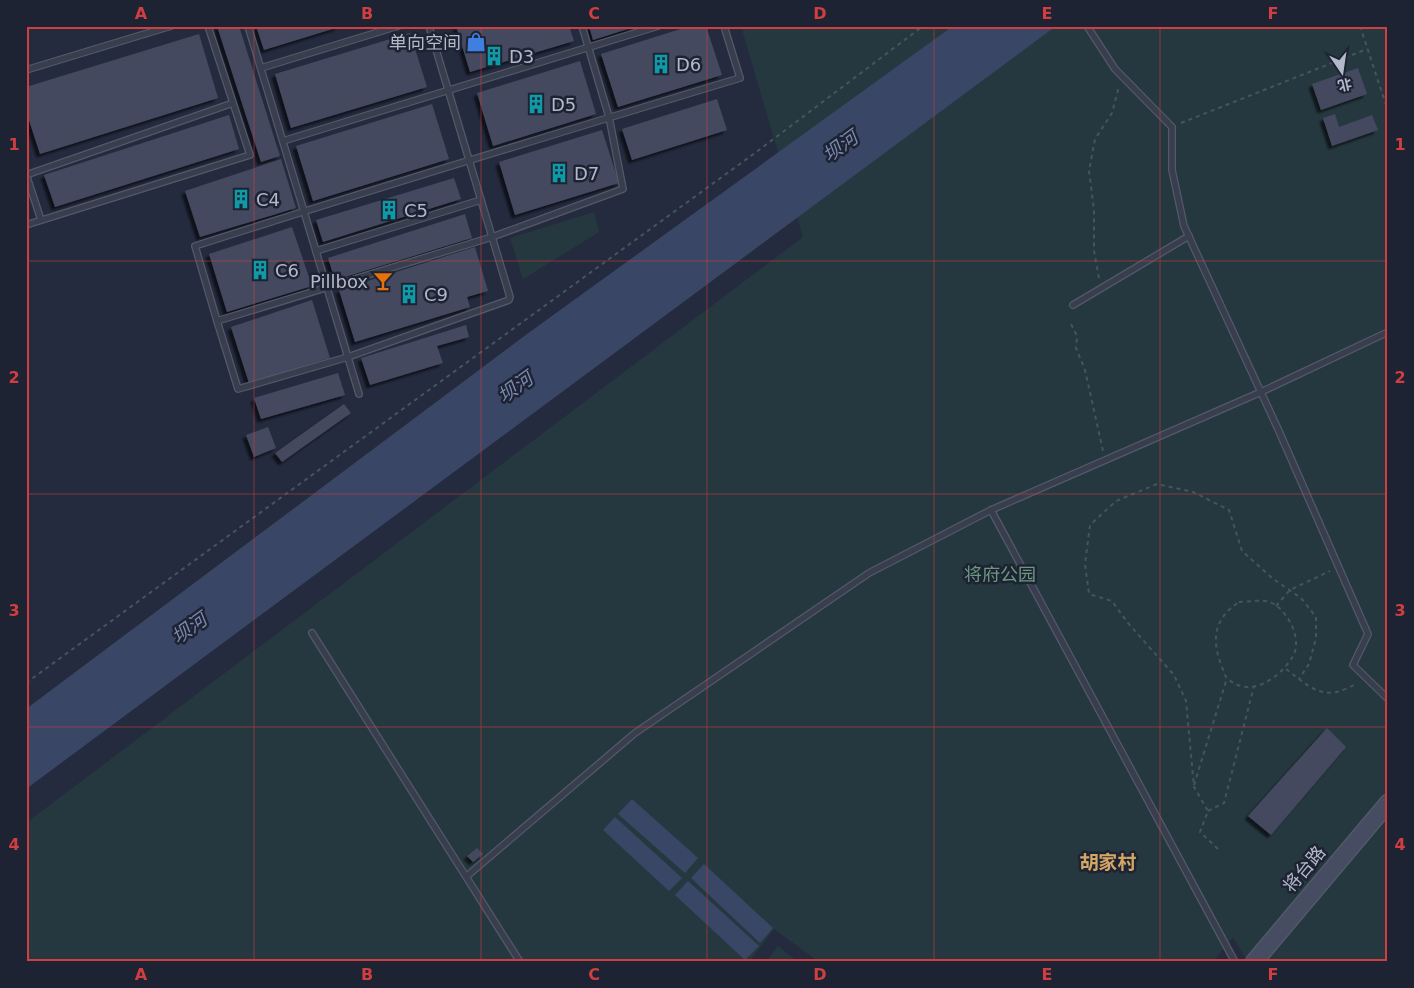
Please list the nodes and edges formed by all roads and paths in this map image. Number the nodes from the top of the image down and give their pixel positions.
1 (171, 26) edge
2 (208, 26) edge
3 (248, 26) edge
4 (398, 26) edge
5 (429, 26) edge
6 (582, 26) edge
7 (658, 26) edge
8 (724, 26) edge
9 (923, 26) edge
10 (1360, 26) edge
11 (1088, 28) edge
12 (588, 48) junction
13 (1367, 49) junction
14 (261, 68) junction
15 (26, 70) edge
16 (1121, 75) junction
17 (448, 91) junction
18 (233, 103) junction
19 (1388, 111) edge
20 (608, 118) junction
21 (1172, 127) junction
22 (283, 141) junction
23 (469, 160) junction
24 (26, 175) edge
25 (481, 200) junction
26 (304, 211) junction
27 (41, 220) junction
28 (26, 225) edge
29 (1189, 236) junction
30 (492, 238) junction
31 (316, 251) junction
32 (327, 287) junction
33 (1100, 288) junction
34 (1073, 305) dead end
35 (217, 321) junction
36 (1071, 324) dead end
37 (1388, 332) edge
38 (348, 357) junction
39 (1261, 392) junction
40 (359, 394) dead end
41 (1106, 460) junction
42 (991, 510) junction
43 (1338, 566) junction
44 (1290, 590) junction
45 (1276, 606) junction
46 (312, 632) dead end
47 (1286, 669) junction
48 (1366, 677) junction
49 (1226, 678) junction
50 (1299, 679) junction
51 (26, 683) edge
52 (1254, 686) junction
53 (1388, 699) edge
54 (1194, 787) junction
55 (1388, 803) edge
56 (1208, 811) junction
57 (1218, 849) dead end
58 (467, 876) junction
59 (520, 962) edge
60 (1235, 962) edge
61 (1254, 962) edge

1 - 15 lane
2 - 18 lane
3 - 14 lane
4 - 14 lane
5 - 17 lane
6 - 12 lane
7 - 12 lane
8 - 20 lane
9 - 51 path
10 - 13 path
11 - 16 lane
12 - 17 lane
12 - 20 lane
13 - 19 path
13 - 21 path
14 - 22 lane
16 - 21 lane
16 - 33 path
17 - 22 lane
17 - 23 lane
18 - 24 lane
18 - 27 lane
20 - 23 lane
20 - 30 lane
21 - 29 lane
22 - 26 lane
23 - 25 lane
23 - 26 lane
24 - 27 lane
25 - 30 lane
25 - 31 lane
26 - 31 lane
26 - 35 lane
27 - 28 lane
29 - 33 lane
29 - 39 lane
30 - 32 lane
30 - 38 lane
31 - 32 lane
32 - 35 lane
32 - 38 lane
33 - 34 lane
35 - 38 lane
36 - 41 path
37 - 39 lane
38 - 40 lane
39 - 41 lane
39 - 43 lane
41 - 42 lane
42 - 58 lane
42 - 60 lane
43 - 44 path
43 - 48 lane
44 - 45 path
44 - 50 path
44 - 54 path
45 - 47 path
45 - 49 path
46 - 58 lane
47 - 50 path
47 - 52 path
48 - 50 path
48 - 53 lane
49 - 52 path
49 - 54 path
52 - 56 path
54 - 56 path
55 - 61 main road, 将台路
56 - 57 path
58 - 59 lane

